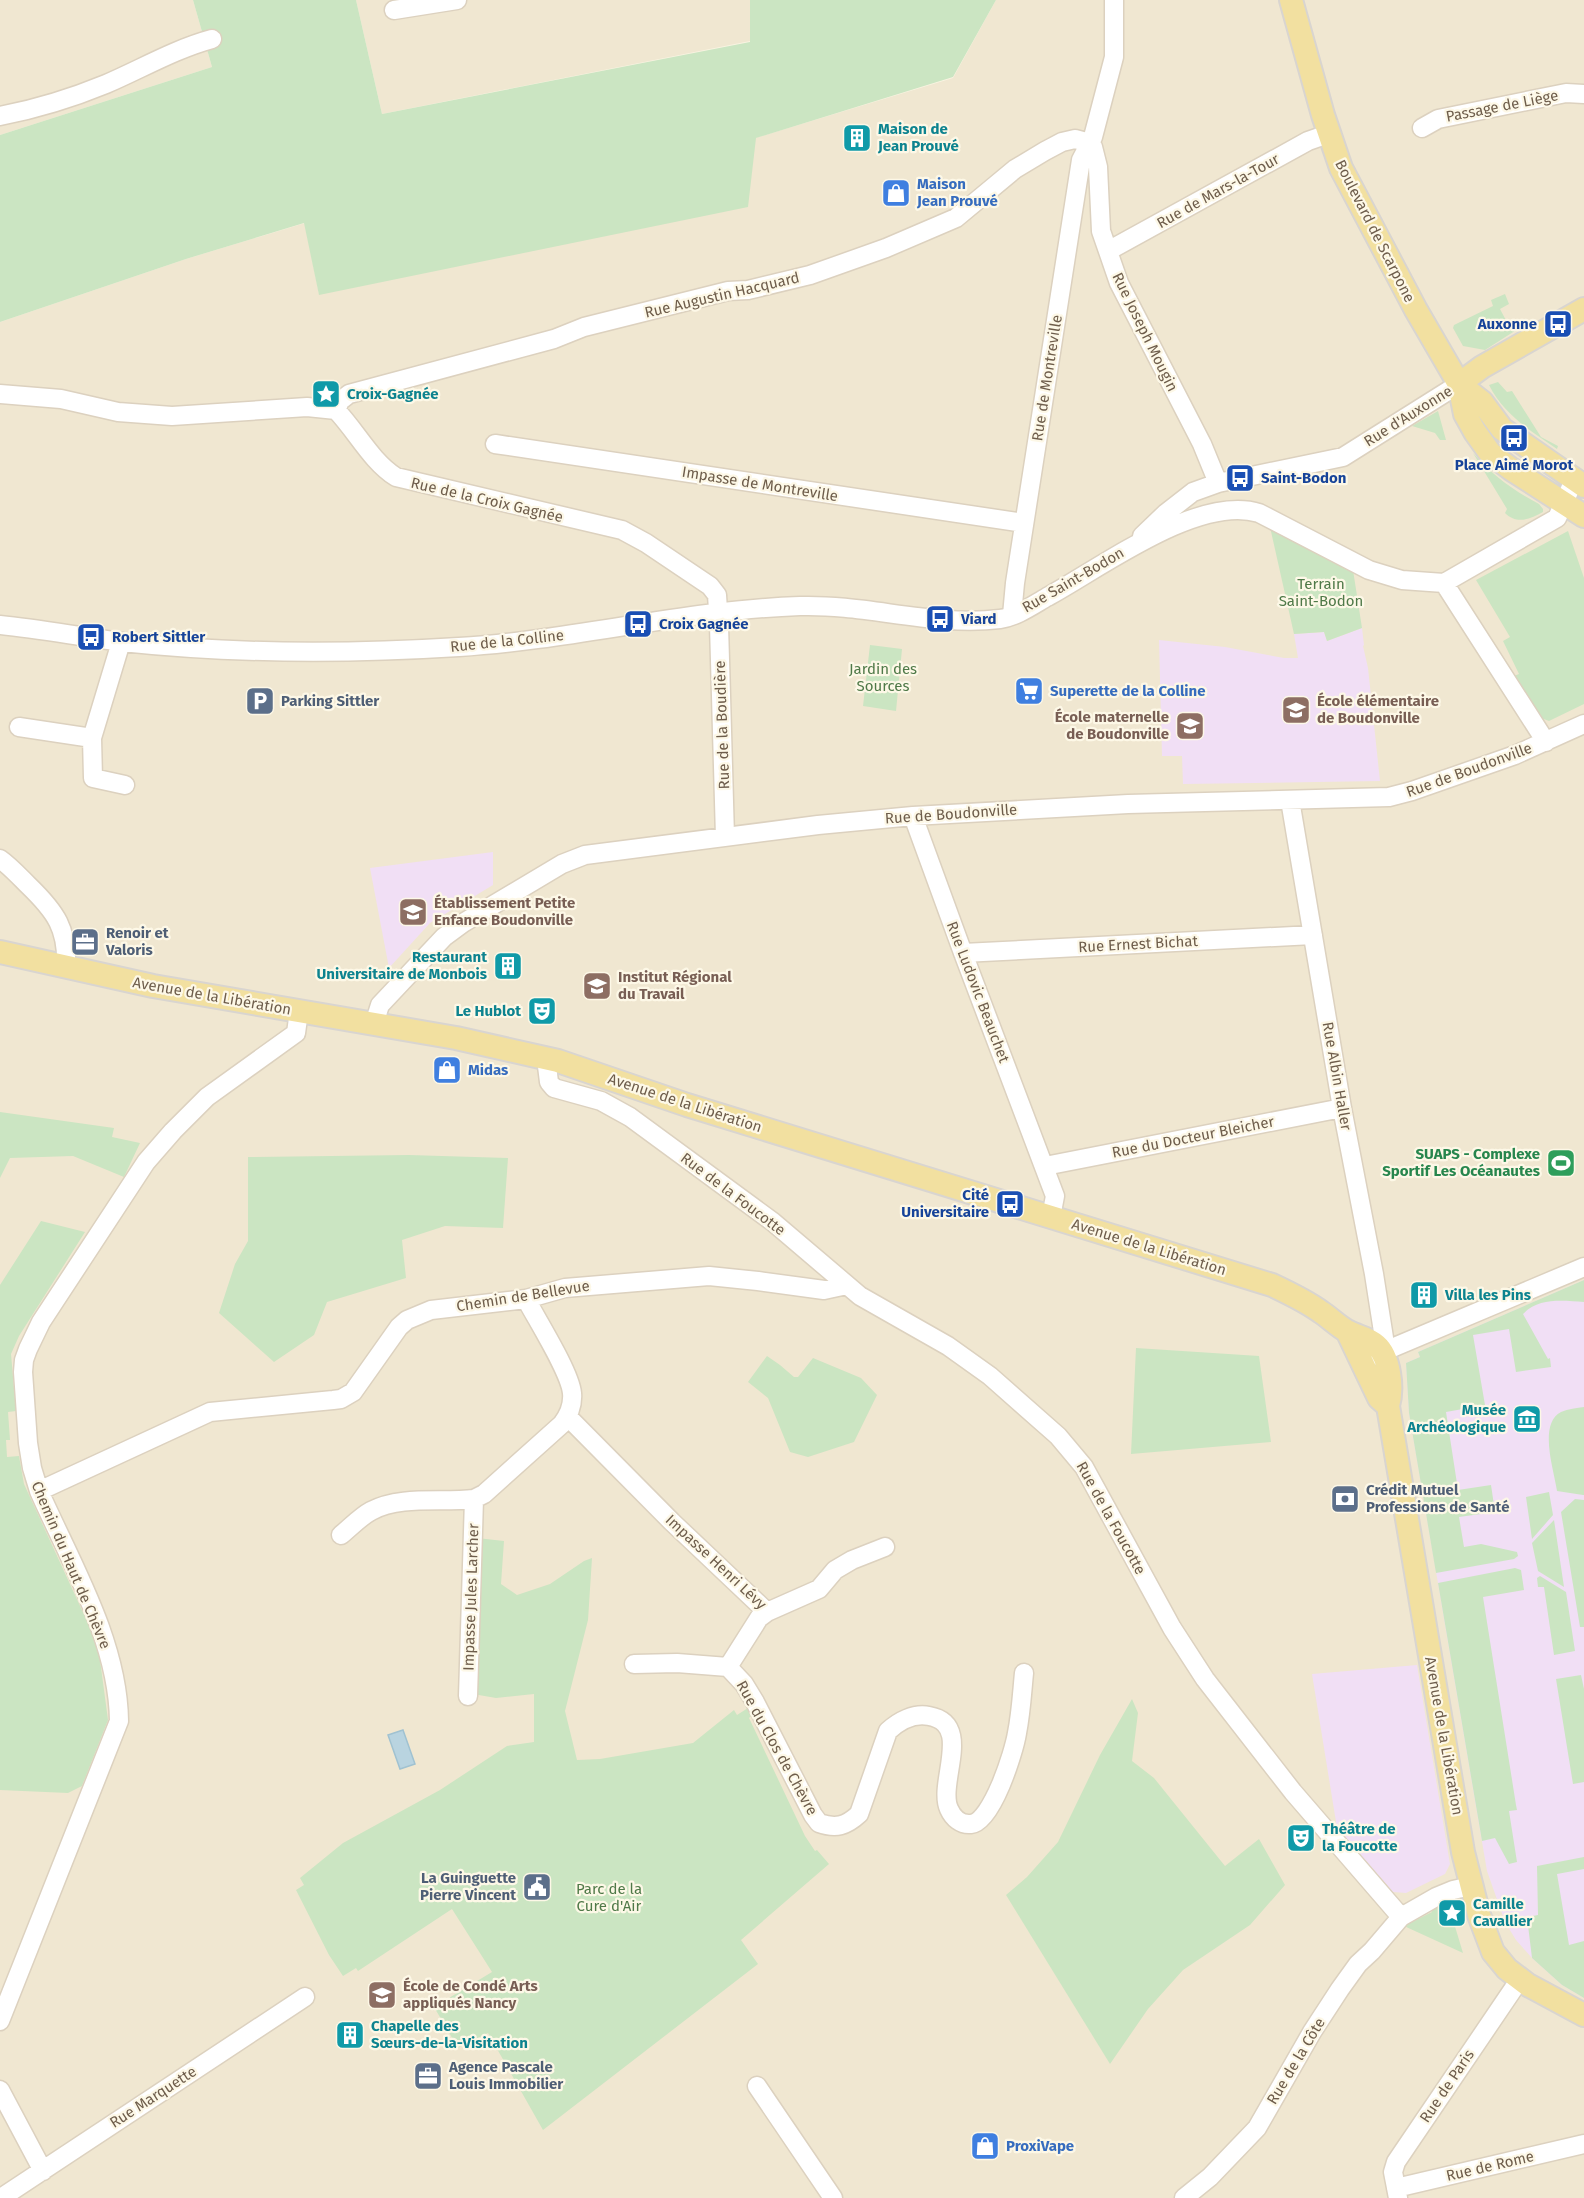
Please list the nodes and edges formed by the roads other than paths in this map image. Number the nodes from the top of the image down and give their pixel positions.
1 (457, 0) edge
2 (1114, 0) edge
3 (1291, 0) edge
4 (393, 10) dead end
5 (212, 39) dead end
6 (1584, 94) edge
7 (0, 116) edge
8 (1422, 128) dead end
9 (1328, 134) junction
10 (1090, 143) junction
11 (1108, 251) junction
12 (1584, 309) edge
13 (1459, 384) junction
14 (0, 394) edge
15 (336, 410) junction
16 (495, 444) dead end
17 (1580, 482) edge
18 (1218, 483) junction
19 (1177, 504) junction
20 (1564, 504) junction
21 (1584, 516) edge
22 (1184, 522) junction
23 (1024, 524) junction
24 (1134, 544) junction
25 (1444, 583) junction
26 (718, 613) junction
27 (1012, 615) junction
28 (0, 625) edge
29 (121, 642) junction
30 (1584, 724) edge
31 (19, 727) dead end
32 (92, 738) junction
33 (1546, 742) junction
34 (125, 784) dead end
35 (1290, 800) junction
36 (913, 816) junction
37 (725, 837) junction
38 (0, 859) edge
39 (1312, 935) junction
40 (0, 952) edge
41 (963, 953) junction
42 (66, 968) junction
43 (299, 1011) junction
44 (374, 1024) junction
45 (546, 1058) junction
46 (1342, 1108) junction
47 (1045, 1166) junction
48 (1051, 1217) junction
49 (1584, 1267) edge
50 (847, 1285) junction
51 (526, 1299) junction
52 (1347, 1331) junction
53 (1382, 1352) junction
54 (1362, 1362) junction
55 (1389, 1406) junction
56 (568, 1417) junction
57 (39, 1491) junction
58 (474, 1499) junction
59 (341, 1535) dead end
60 (885, 1547) dead end
61 (766, 1612) junction
62 (634, 1664) dead end
63 (728, 1666) junction
64 (1024, 1673) dead end
65 (468, 1696) dead end
66 (1472, 1886) junction
67 (1401, 1917) junction
68 (1520, 1979) junction
69 (305, 1997) dead end
70 (1584, 2015) edge
71 (0, 2021) edge
72 (758, 2086) dead end
73 (0, 2090) edge
74 (1584, 2144) edge
75 (43, 2170) junction
76 (1397, 2193) edge
77 (1191, 2196) edge
78 (1, 2198) edge
79 (833, 2198) edge

1 - 4 street
2 - 10 street
3 - 9 main road, Boulevard de Scarpone
5 - 7 street
6 - 8 street, Passage de Liège
9 - 11 street, Rue de Mars-la-Tour
9 - 13 main road, Boulevard de Scarpone
10 - 11 street, Rue Joseph Mougin
10 - 15 street, Rue Augustin Hacquard
10 - 23 street, Rue de Montreville
11 - 18 street, Rue Joseph Mougin
12 - 13 main road, Rue d'Auxonne
13 - 17 main road
13 - 18 street, Rue d'Auxonne
13 - 20 main road
14 - 15 street
15 - 26 street, Rue de la Croix Gagnée
16 - 23 street, Impasse de Montreville
17 - 20 street
18 - 19 street, Rue Saint-Bodon
19 - 22 street
19 - 24 street, Rue Saint-Bodon
20 - 21 main road
20 - 25 street
22 - 24 street, Rue Saint-Bodon
22 - 25 street, Rue Saint-Bodon
23 - 27 street, Rue de Montreville
24 - 27 street, Rue Saint-Bodon
25 - 33 street
26 - 27 street, Rue de la Colline
26 - 29 street, Rue de la Colline
26 - 37 street, Rue de la Boudière
28 - 29 street, Rue de la Colline
29 - 32 street
30 - 33 street, Rue de Boudonville
31 - 32 street
32 - 34 street
33 - 35 street, Rue de Boudonville
35 - 36 street, Rue de Boudonville
35 - 39 street, Rue Albin Haller
36 - 37 street, Rue de Boudonville
36 - 41 street, Rue Ludovic Beauchet
37 - 44 street, Rue de Boudonville
38 - 42 street
39 - 41 street, Rue Ernest Bichat
39 - 46 street, Rue Albin Haller
40 - 42 main road, Avenue de la Libération
41 - 47 street, Rue Ludovic Beauchet
42 - 43 main road, Avenue de la Libération
43 - 44 main road, Avenue de la Libération
43 - 57 street, Chemin du Haut de Chèvre
44 - 45 main road, Avenue de la Libération
45 - 48 main road, Avenue de la Libération
45 - 50 street, Rue de la Foucotte
46 - 47 street, Rue du Docteur Bleicher
46 - 53 street, Rue Albin Haller
47 - 48 street, Rue Ludovic Beauchet
48 - 52 main road, Avenue de la Libération
49 - 53 street
50 - 51 street, Chemin de Bellevue
50 - 67 street, Rue de la Foucotte
51 - 56 street
51 - 57 street, Chemin de Bellevue
52 - 53 main road, Avenue de la Libération
52 - 54 main road, Avenue de la Libération
53 - 54 street
53 - 55 main road, Avenue de la Libération
54 - 55 main road, Avenue de la Libération
55 - 66 main road, Avenue de la Libération
56 - 58 street
56 - 61 street, Impasse Henri Lévy
57 - 71 street, Chemin du Haut de Chèvre
58 - 59 street
58 - 65 street, Impasse Jules Larcher
60 - 61 street, Impasse Henri Lévy
61 - 63 street, Rue du Clos de Chèvre
62 - 63 street, Rue du Clos de Chèvre
63 - 64 street, Rue du Clos de Chèvre
66 - 67 street, Rue de la Côte
66 - 68 main road, Avenue de la Libération
67 - 77 street, Rue de la Côte
68 - 70 main road, Avenue de la Libération
68 - 76 street, Rue de Paris
69 - 75 street, Rue Marquette
72 - 79 street
73 - 75 street
74 - 76 street, Rue de Rome
75 - 78 street, Rue Marquette

